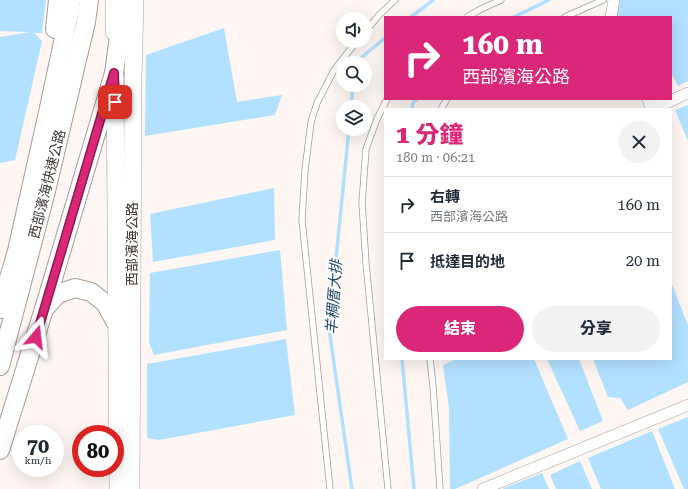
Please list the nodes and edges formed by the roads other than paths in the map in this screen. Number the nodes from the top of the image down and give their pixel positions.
1 (58, 0) edge
2 (70, 0) edge
3 (89, 0) edge
4 (114, 0) edge
5 (124, 0) edge
6 (135, 0) edge
7 (395, 0) edge
8 (501, 0) edge
9 (603, 0) edge
10 (614, 0) edge
11 (469, 16) edge
12 (567, 16) edge
13 (611, 16) edge
14 (372, 22) edge
15 (351, 48) edge
16 (114, 73) junction
17 (688, 94) edge
18 (387, 100) edge
19 (648, 100) edge
20 (0, 270) edge
21 (0, 308) edge
22 (44, 309) junction
23 (116, 323) junction
24 (430, 360) edge
25 (0, 366) edge
26 (688, 405) edge
27 (0, 450) edge
28 (118, 489) edge
29 (131, 489) edge
30 (330, 489) edge
31 (388, 489) edge
32 (440, 489) edge
33 (483, 489) edge

1 - 20 highway
2 - 21 highway, 西部濱海快速公路
3 - 25 highway, 西部濱海快速公路
4 - 16 main road, 西部濱海公路
5 - 16 highway
6 - 29 main road, 西部濱海公路
7 - 14 lane
8 - 11 lane
9 - 12 lane
10 - 13 street
15 - 30 lane
16 - 22 highway
16 - 23 main road, 西部濱海公路
17 - 19 street
18 - 31 lane
22 - 23 highway
22 - 27 highway
23 - 28 main road, 西部濱海公路
24 - 32 lane
26 - 33 street

